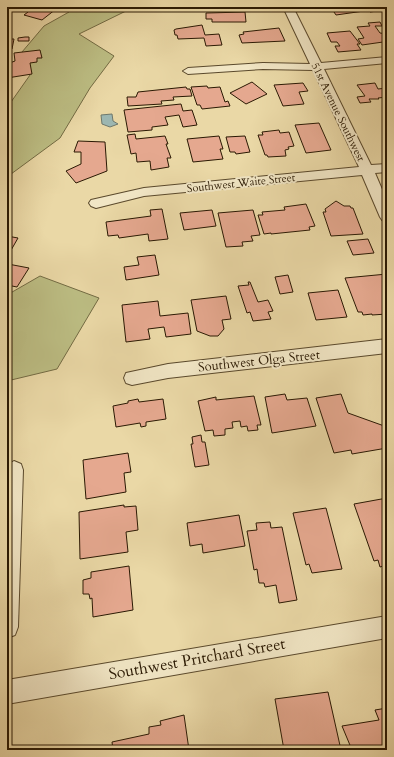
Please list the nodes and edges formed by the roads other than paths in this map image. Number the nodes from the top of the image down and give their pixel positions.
1 (288, 7) edge
2 (387, 60) edge
3 (316, 66) junction
4 (188, 71) dead end
5 (387, 168) edge
6 (367, 170) junction
7 (96, 204) dead end
8 (387, 217) edge
9 (387, 346) edge
10 (132, 378) dead end
11 (14, 470) dead end
12 (7, 627) edge
13 (387, 627) edge
14 (7, 692) edge

1 - 3 street, 51st Avenue Southwest
2 - 3 street
3 - 4 street
3 - 6 street, 51st Avenue Southwest
5 - 6 street, Southwest Waite Street
6 - 7 street, Southwest Waite Street
6 - 8 street, 51st Avenue Southwest
9 - 10 street, Southwest Olga Street
11 - 12 street
13 - 14 street, Southwest Pritchard Street

